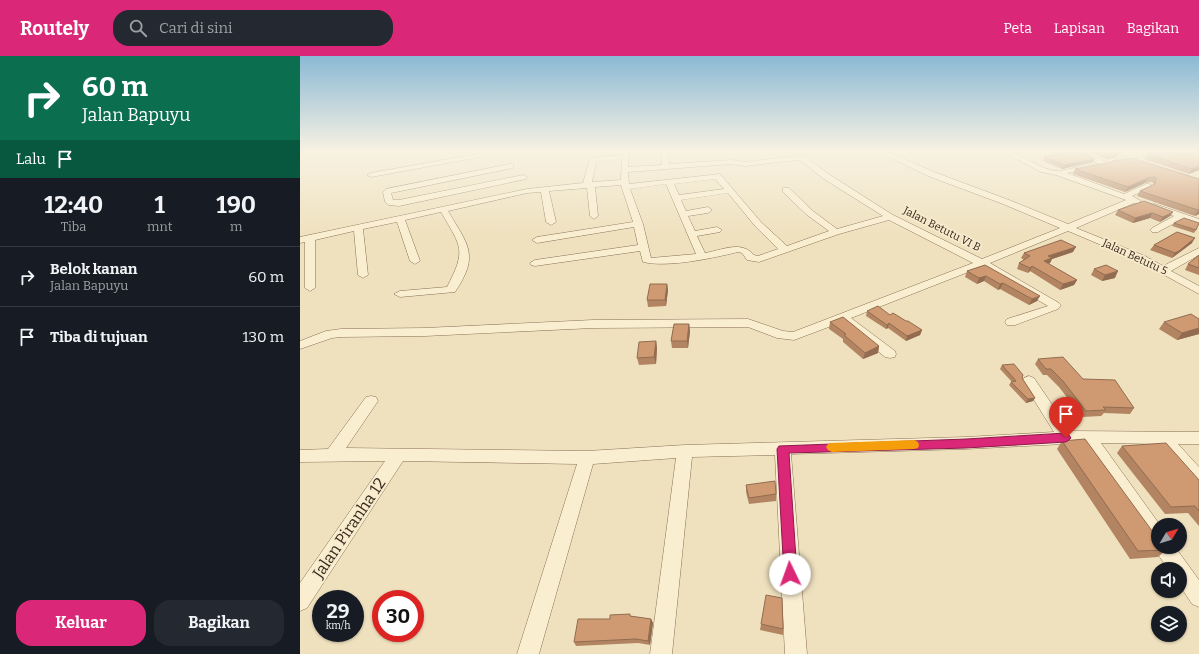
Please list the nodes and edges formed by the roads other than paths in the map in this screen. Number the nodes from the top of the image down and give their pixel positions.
1 (443, 180) edge
2 (509, 180) edge
3 (521, 180) edge
4 (590, 180) edge
5 (625, 180) edge
6 (686, 180) edge
7 (720, 180) edge
8 (834, 180) edge
9 (946, 180) edge
10 (1077, 180) edge
11 (669, 182) junction
12 (589, 184) junction
13 (625, 184) junction
14 (1149, 186) edge
15 (544, 189) junction
16 (728, 190) junction
17 (786, 190) dead end
18 (527, 191) junction
19 (675, 198) junction
20 (1128, 198) junction
21 (443, 209) junction
22 (708, 210) dead end
23 (683, 214) junction
24 (594, 216) dead end
25 (1181, 216) junction
26 (890, 217) junction
27 (400, 219) junction
28 (551, 222) dead end
29 (1199, 222) edge
30 (638, 224) junction
31 (358, 228) junction
32 (1070, 228) junction
33 (717, 230) dead end
34 (1156, 230) dead end
35 (836, 232) junction
36 (693, 234) junction
37 (305, 239) edge
38 (537, 240) dead end
39 (644, 247) junction
40 (785, 250) junction
41 (1199, 251) edge
42 (700, 253) junction
43 (415, 262) dead end
44 (536, 263) dead end
45 (982, 263) junction
46 (1164, 270) junction
47 (363, 276) dead end
48 (310, 288) dead end
49 (1199, 291) edge
50 (400, 294) dead end
51 (843, 316) junction
52 (1011, 322) dead end
53 (300, 345) edge
54 (890, 354) dead end
55 (1028, 381) dead end
56 (371, 401) dead end
57 (1066, 438) junction
58 (1089, 438) junction
59 (1164, 438) junction
60 (1199, 438) edge
61 (783, 449) junction
62 (685, 451) junction
63 (332, 455) junction
64 (398, 455) junction
65 (300, 456) edge
66 (587, 458) junction
67 (1199, 479) edge
68 (1151, 528) edge
69 (1187, 579) edge
70 (1199, 597) edge
71 (300, 601) edge
72 (528, 654) edge
73 (661, 654) edge
74 (796, 654) edge

1 - 2 street
3 - 18 street
4 - 12 street
5 - 13 street
6 - 11 street
7 - 16 street
8 - 26 street, Jalan Betutu VI B
9 - 32 street, Jalan Betutu 5
10 - 20 street
11 - 13 street
11 - 19 street
12 - 13 street
12 - 15 street
12 - 24 street
13 - 30 street
14 - 20 street
15 - 18 street
15 - 28 street
16 - 19 street
16 - 40 street
17 - 35 street
18 - 21 street
19 - 23 street
20 - 25 street
20 - 32 street
21 - 27 street
21 - 50 street
22 - 23 street
23 - 36 street
25 - 29 street
25 - 34 street
26 - 35 street
26 - 45 street, Jalan Betutu VI B
27 - 31 street
27 - 43 street
30 - 38 street
30 - 39 street
31 - 37 street
31 - 47 street
32 - 45 street
32 - 46 street, Jalan Betutu 5
33 - 36 street
35 - 40 street
36 - 42 street
37 - 48 street
39 - 42 street
39 - 44 street
40 - 42 street
41 - 46 street
45 - 51 street
45 - 52 street, Jalan Betutu VI B
46 - 49 street, Jalan Betutu 5
51 - 53 street
51 - 54 street
55 - 57 street
56 - 63 street
57 - 58 street
57 - 61 street
58 - 59 street
58 - 68 street
59 - 60 street
59 - 67 street
61 - 62 street
61 - 74 street
62 - 66 street
62 - 73 street
63 - 64 street
63 - 65 street
64 - 66 street
64 - 71 street, Jalan Piranha 12
66 - 72 street
69 - 70 street

